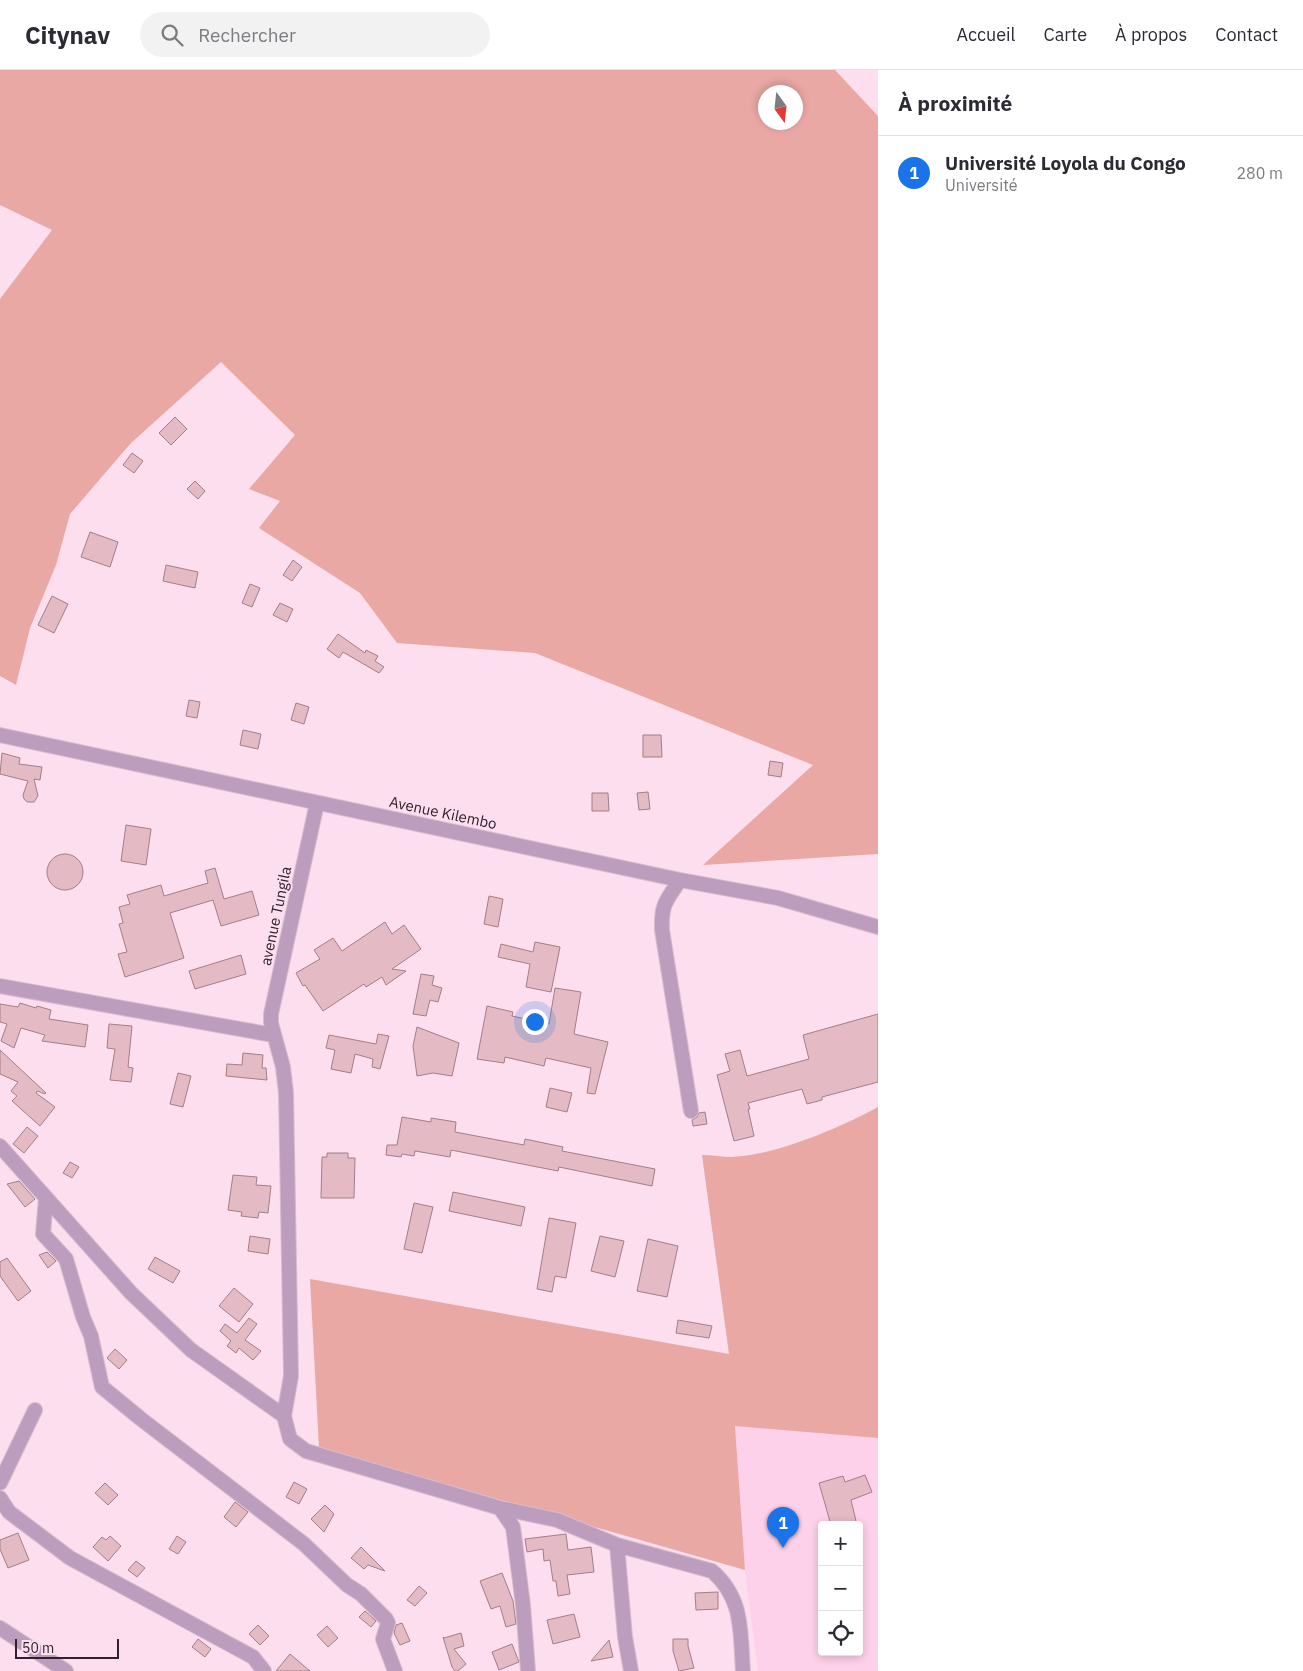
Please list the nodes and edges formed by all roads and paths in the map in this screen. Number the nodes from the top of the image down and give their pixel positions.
1 (0, 735) edge
2 (317, 803) junction
3 (680, 880) junction
4 (878, 927) edge
5 (0, 986) edge
6 (273, 1035) junction
7 (691, 1111) dead end
8 (0, 1146) edge
9 (46, 1198) junction
10 (36, 1410) dead end
11 (284, 1416) junction
12 (0, 1482) edge
13 (0, 1498) edge
14 (500, 1508) junction
15 (617, 1544) junction
16 (0, 1628) edge
17 (66, 1671) edge
18 (264, 1671) edge
19 (395, 1671) edge
20 (528, 1671) edge
21 (631, 1671) edge
22 (743, 1671) edge

1 - 2 street, Avenue Kilembo
2 - 3 street, Avenue Kilembo
2 - 6 street, avenue Tungila
3 - 4 street, Avenue Kilembo
3 - 7 street
5 - 6 street
6 - 11 street, avenue Tungila
8 - 9 street
9 - 11 street
9 - 19 street
10 - 12 street
11 - 14 street
13 - 18 street
14 - 15 street
14 - 20 street
15 - 21 street
15 - 22 street
16 - 17 street

